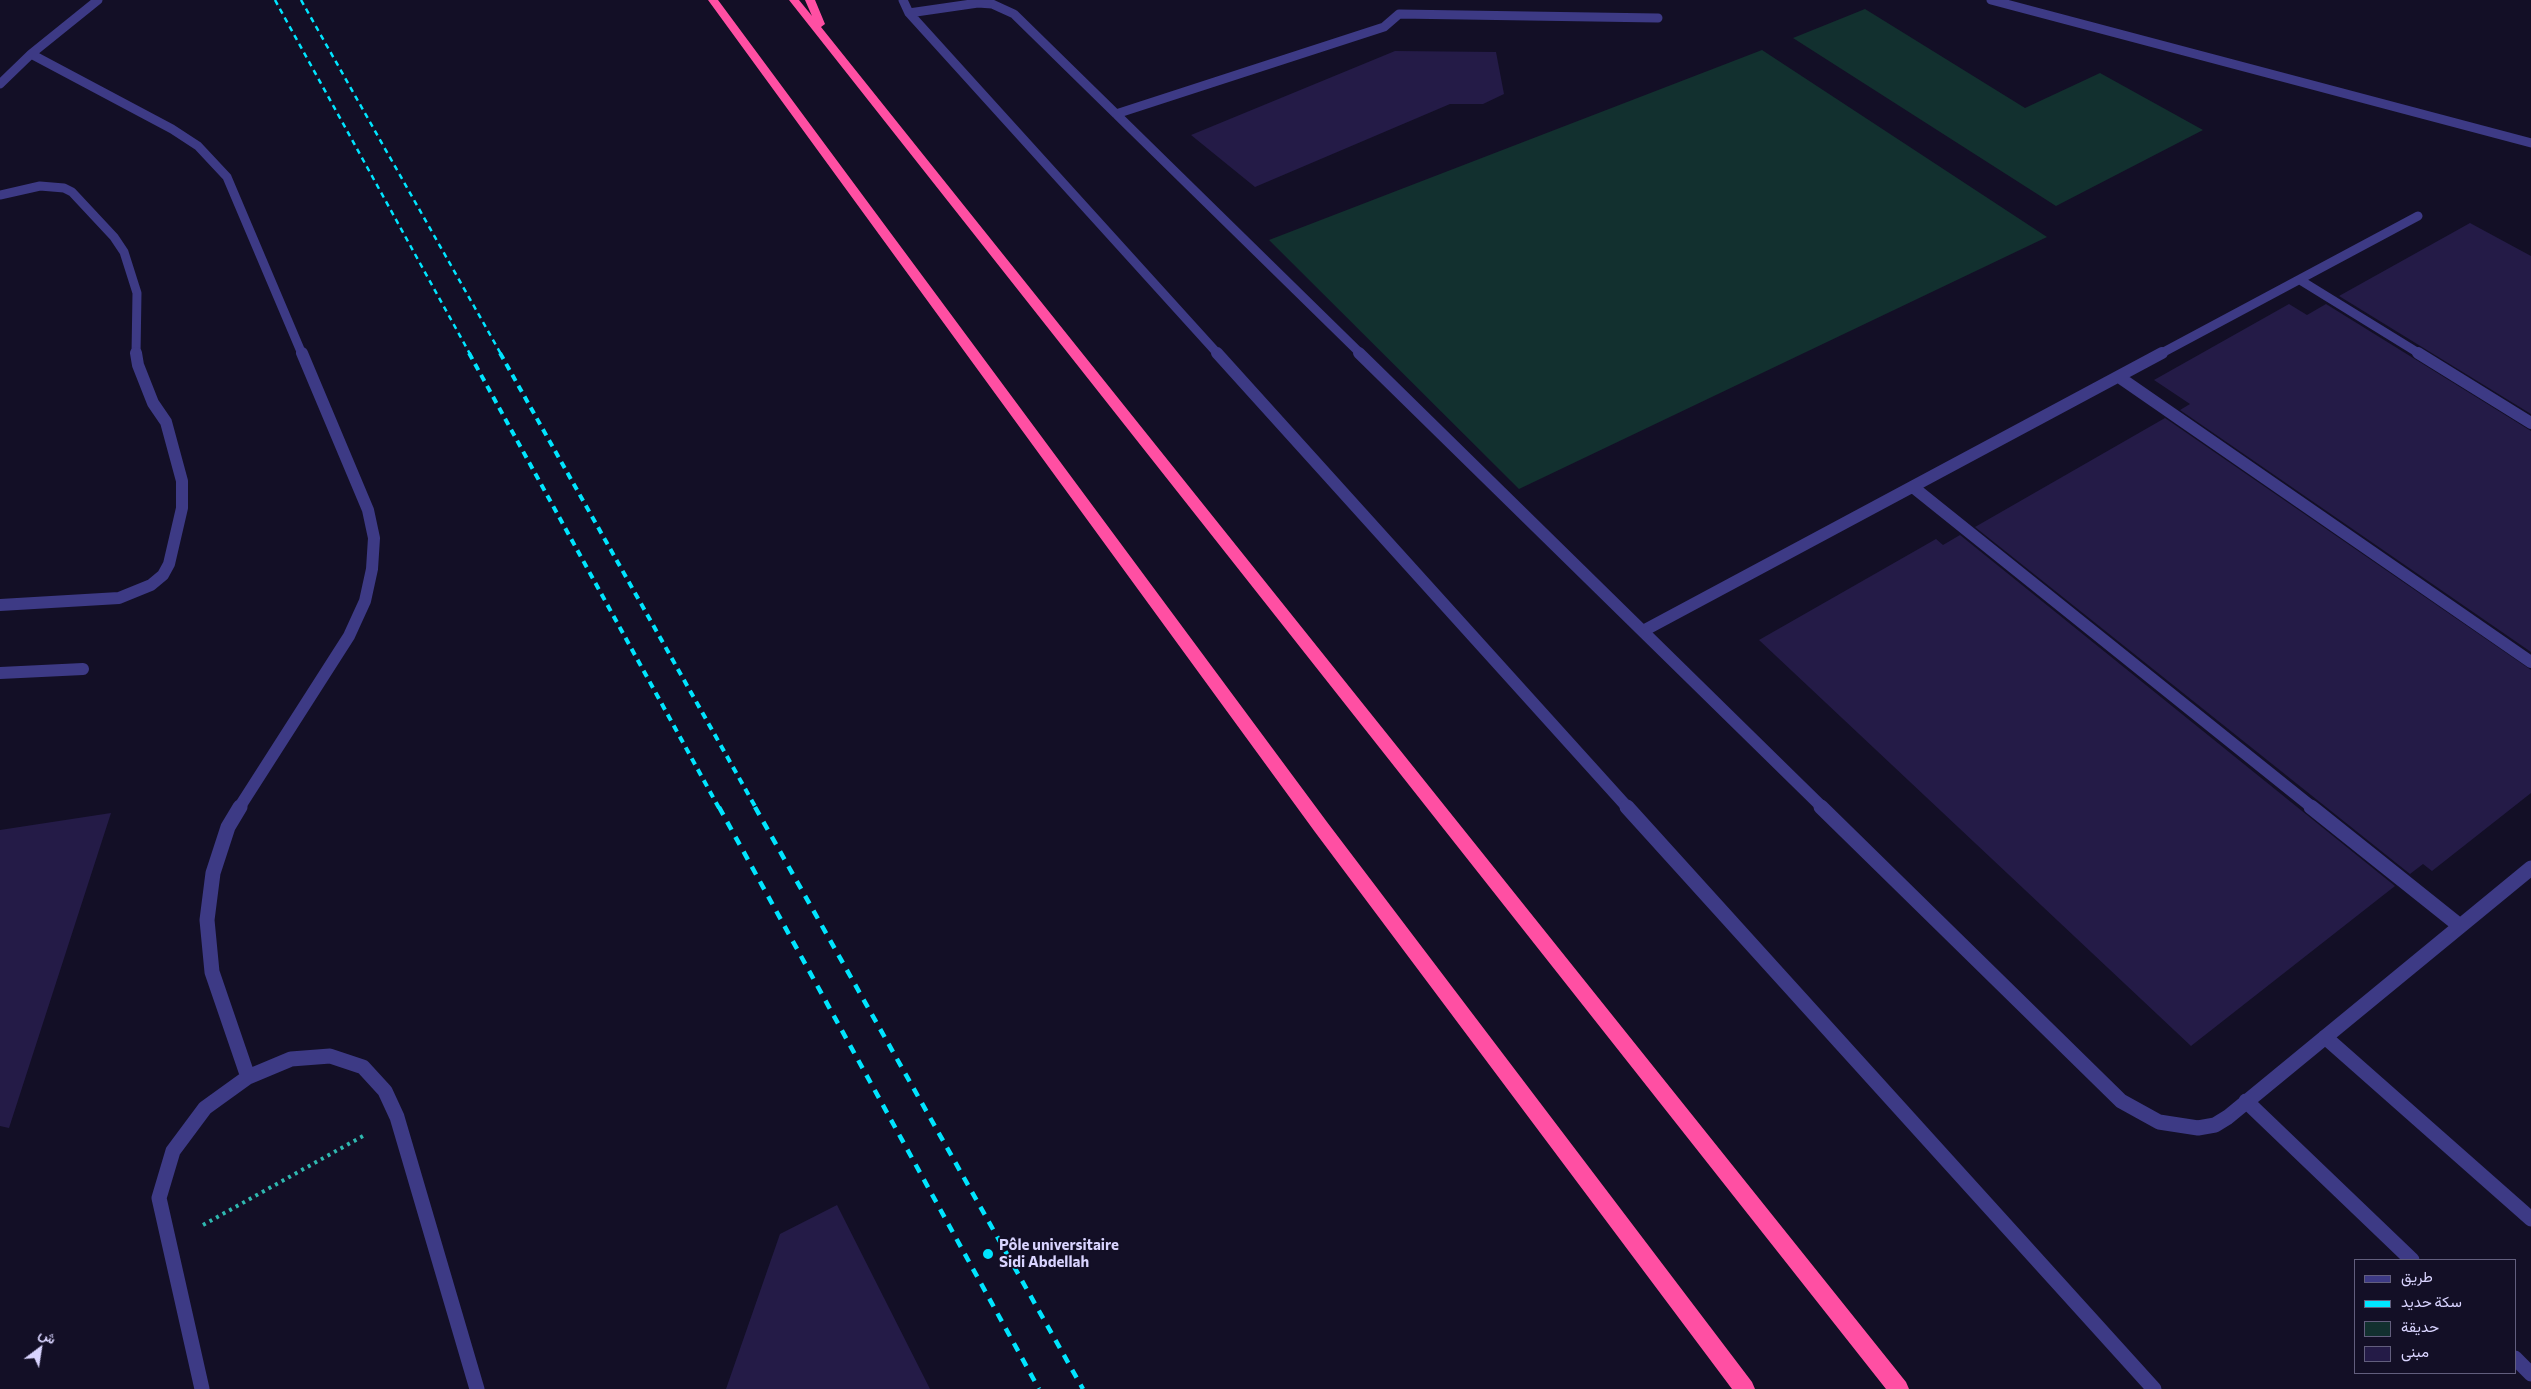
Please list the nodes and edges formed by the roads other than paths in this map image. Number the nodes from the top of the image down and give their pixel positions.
1 (98, 0) edge
2 (713, 0) edge
3 (794, 0) edge
4 (810, 0) edge
5 (903, 0) edge
6 (1991, 0) edge
7 (908, 13) junction
8 (1658, 18) dead end
9 (828, 42) junction
10 (31, 54) junction
11 (0, 84) edge
12 (1116, 114) junction
13 (2531, 143) edge
14 (0, 195) edge
15 (2418, 216) dead end
16 (2300, 280) junction
17 (2119, 377) junction
18 (2531, 423) edge
19 (1913, 487) junction
20 (0, 605) edge
21 (1642, 631) junction
22 (2531, 662) edge
23 (83, 669) dead end
24 (0, 673) edge
25 (2531, 868) edge
26 (2460, 926) junction
27 (2325, 1037) junction
28 (248, 1077) junction
29 (2246, 1101) junction
30 (2531, 1219) edge
31 (2411, 1259) edge
32 (2516, 1359) edge
33 (2531, 1374) edge
34 (202, 1389) edge
35 (477, 1389) edge
36 (1745, 1389) edge
37 (1899, 1389) edge
38 (2154, 1389) edge

1 - 10 street
2 - 36 highway
3 - 9 highway
4 - 9 highway
5 - 7 street
6 - 13 street
7 - 12 street
7 - 38 street
8 - 12 street
9 - 37 highway
10 - 11 street
10 - 28 street
12 - 21 street
14 - 20 street
15 - 16 street
16 - 17 street
16 - 18 street
17 - 19 street
17 - 22 street
19 - 21 street
19 - 26 street
21 - 29 street
23 - 24 street
25 - 26 street
26 - 27 street
27 - 29 street
27 - 30 street
28 - 34 street
28 - 35 street
29 - 31 street
32 - 33 street

